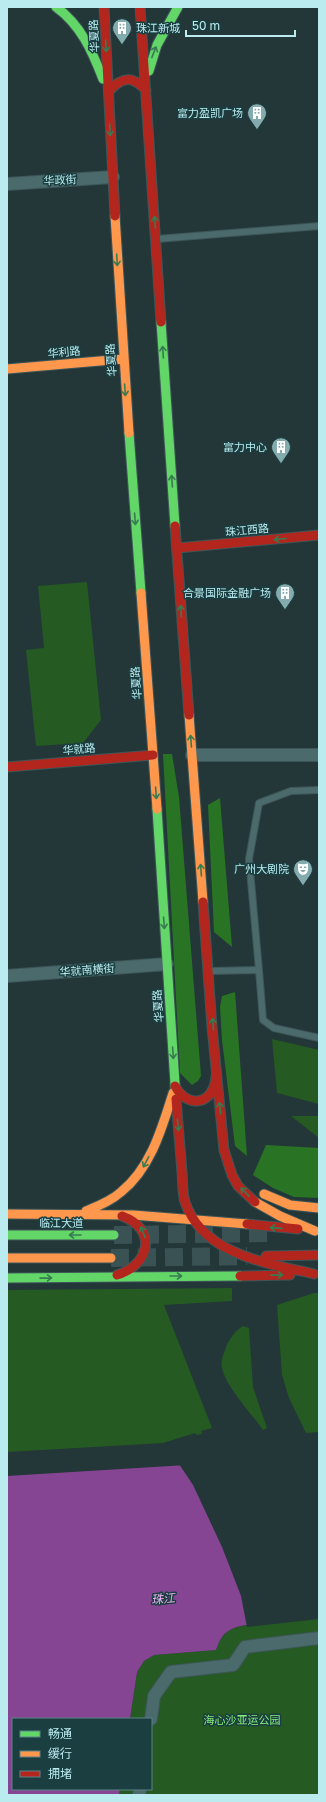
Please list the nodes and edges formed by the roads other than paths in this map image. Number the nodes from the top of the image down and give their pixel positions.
1 (56, 7) edge
2 (104, 7) edge
3 (140, 7) edge
4 (178, 7) edge
5 (146, 90) junction
6 (109, 91) junction
7 (112, 177) junction
8 (7, 184) edge
9 (319, 226) edge
10 (156, 239) junction
11 (123, 359) junction
12 (7, 369) edge
13 (319, 535) edge
14 (177, 548) junction
15 (153, 754) junction
16 (319, 755) edge
17 (192, 756) junction
18 (7, 767) edge
19 (319, 790) edge
20 (167, 964) junction
21 (260, 970) junction
22 (209, 971) junction
23 (7, 976) edge
24 (319, 1038) edge
25 (216, 1077) junction
26 (175, 1086) junction
27 (224, 1140) junction
28 (244, 1176) dead end
29 (258, 1189) dead end
30 (319, 1208) edge
31 (78, 1213) junction
32 (7, 1214) edge
33 (114, 1214) junction
34 (194, 1220) junction
35 (317, 1231) edge
36 (7, 1235) edge
37 (114, 1236) tunnel mouth
38 (224, 1249) junction
39 (316, 1255) edge
40 (7, 1258) edge
41 (112, 1258) tunnel mouth
42 (277, 1265) junction
43 (317, 1274) edge
44 (240, 1275) junction
45 (108, 1277) junction
46 (7, 1278) edge
47 (319, 1638) edge
48 (151, 1718) edge

1 - 6 main road
2 -> 6 main road, 华夏路
3 - 5 main road
5 -> 4 main road
5 - 6 main road
10 -> 5 main road
6 -> 7 main road, 华夏路
7 - 8 street, 华政街
7 -> 11 main road, 华夏路
9 - 10 lane
14 -> 10 main road
11 - 12 main road, 华利路
11 -> 15 main road, 华夏路
13 -> 14 main road, 珠江西路
17 -> 14 main road
15 - 18 main road, 华就路
15 -> 20 main road, 华夏路
16 - 17 street
22 -> 17 main road
19 - 21 lane
20 - 23 street, 华就南横街
20 -> 26 main road, 华夏路
21 - 22 lane
21 - 24 lane
25 -> 22 main road
25 - 26 main road
27 -> 25 main road
26 -> 31 main road
26 -> 34 main road, 华夏路
27 - 28 main road
35 -> 27 main road
29 - 30 main road
31 - 32 main road
31 - 33 main road
33 - 34 main road
45 -> 33 main road
35 -> 34 main road
34 - 38 main road, 华夏路
37 -> 36 main road, 临江大道
38 - 39 main road
38 - 42 main road, 华夏路
39 - 42 main road
40 - 41 main road
42 - 43 main road, 华夏路
42 - 44 main road
44 -> 43 main road
45 -> 44 main road
46 -> 45 main road
47 - 48 street

